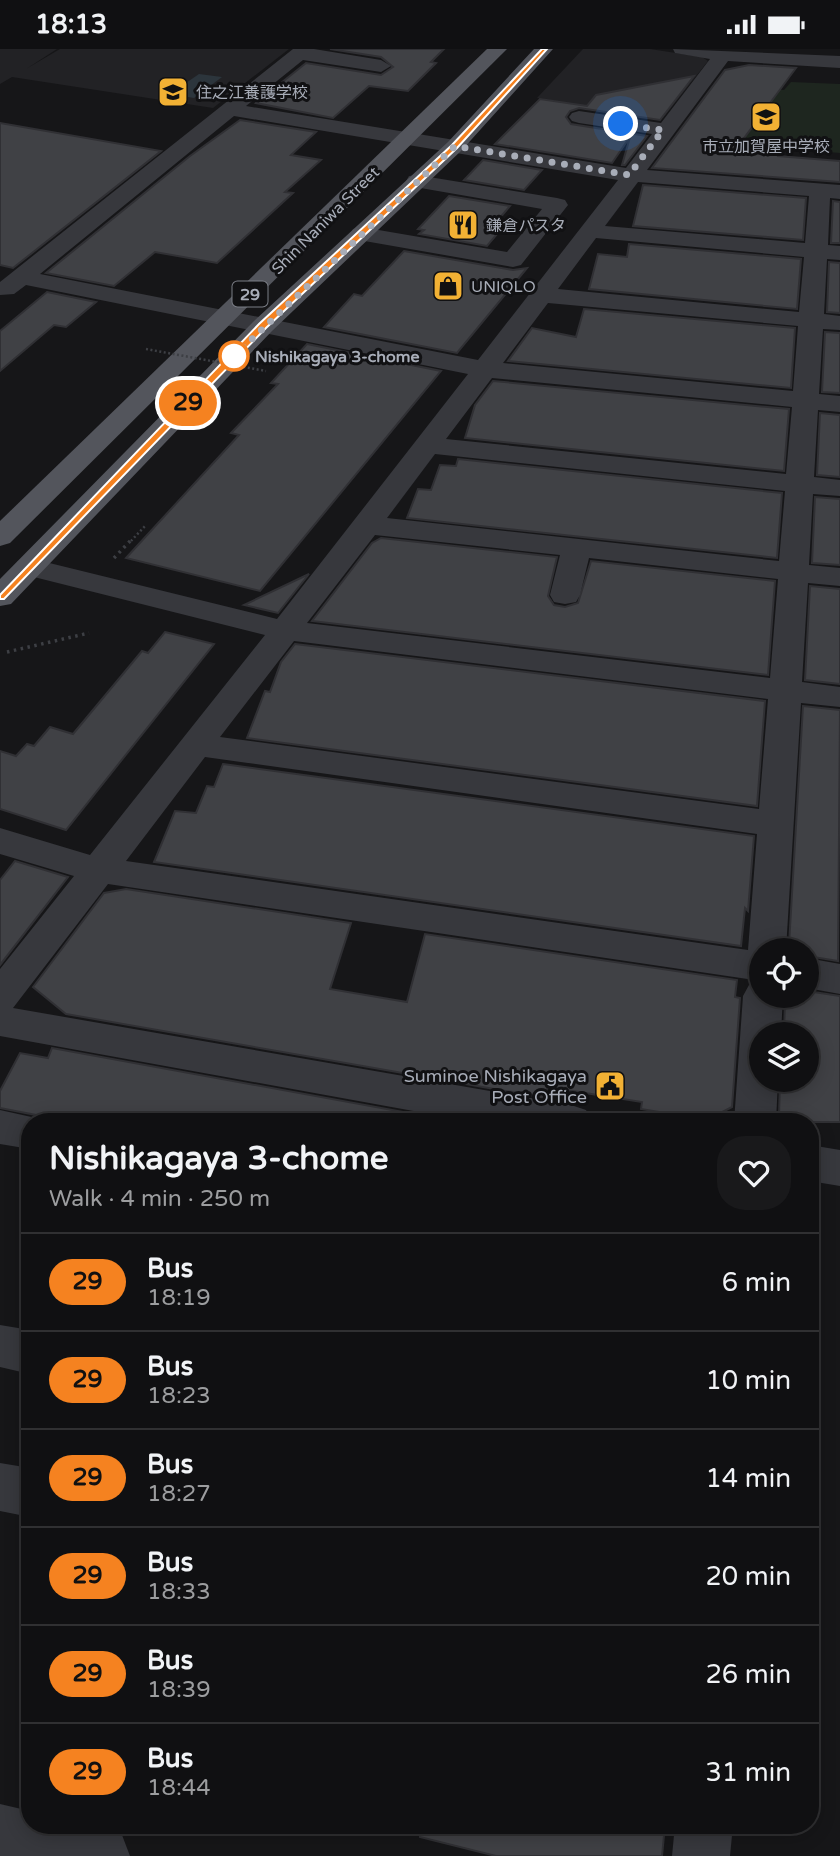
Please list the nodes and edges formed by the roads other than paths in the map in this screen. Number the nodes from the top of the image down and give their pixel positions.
1 (498, 49) edge
2 (544, 49) edge
3 (682, 49) edge
4 (302, 51) edge
5 (723, 55) junction
6 (840, 62) edge
7 (381, 66) dead end
8 (228, 109) junction
9 (663, 130) junction
10 (407, 138) junction
11 (455, 146) junction
12 (560, 163) junction
13 (629, 175) junction
14 (417, 181) junction
15 (830, 191) edge
16 (588, 231) junction
17 (361, 234) junction
18 (828, 252) edge
19 (21, 277) junction
20 (0, 293) edge
21 (541, 295) junction
22 (225, 319) junction
23 (810, 320) junction
24 (840, 323) edge
25 (262, 326) junction
26 (483, 369) junction
27 (805, 401) junction
28 (840, 404) edge
29 (426, 445) junction
30 (800, 484) junction
31 (840, 488) edge
32 (366, 525) junction
33 (0, 537) edge
34 (577, 548) junction
35 (29, 567) junction
36 (794, 572) junction
37 (840, 577) edge
38 (565, 595) dead end
39 (0, 597) edge
40 (284, 630) junction
41 (786, 691) junction
42 (840, 697) edge
43 (195, 745) junction
44 (776, 824) junction
45 (0, 841) edge
46 (98, 870) junction
47 (767, 938) edge
48 (749, 965) edge
49 (819, 976) edge
50 (840, 979) edge
51 (0, 997) edge
52 (762, 1008) edge
53 (0, 1021) edge
54 (512, 1113) edge
55 (756, 1113) edge
56 (0, 1127) edge
57 (21, 1130) edge
58 (819, 1164) edge
59 (840, 1168) edge
60 (0, 1346) edge
61 (21, 1350) edge
62 (0, 1487) edge
63 (21, 1491) edge
64 (0, 1833) edge
65 (703, 1834) edge
66 (101, 1856) edge
67 (701, 1856) edge

1 - 10 main road, Shin Naniwa Street / 29
2 - 11 main road, Shin Naniwa Street / 29
3 - 5 street
4 - 7 street
4 - 8 street
5 - 6 street
5 - 9 street
8 - 10 street
8 - 19 street
9 - 12 street
9 - 13 street
10 - 11 street
10 - 22 main road, Shin Naniwa Street / 29
11 - 12 street
11 - 14 main road, Shin Naniwa Street / 29
12 - 13 street
13 - 15 street
13 - 16 street
14 - 17 main road, Shin Naniwa Street / 29
14 - 17 street
15 - 18 street
16 - 18 street
16 - 21 street
17 - 25 main road, Shin Naniwa Street / 29
18 - 23 street
19 - 20 street
19 - 22 street
21 - 23 street
21 - 26 street
22 - 25 street
22 - 33 main road, Shin Naniwa Street / 29
23 - 24 street
23 - 27 street
25 - 26 street
25 - 35 main road, Shin Naniwa Street / 29
26 - 27 street
26 - 29 street
27 - 28 street
27 - 30 street
29 - 30 street
29 - 32 street
30 - 31 street
30 - 36 street
32 - 34 street
32 - 40 street
34 - 36 street
34 - 38 street
35 - 39 main road, Shin Naniwa Street / 29
35 - 40 street
36 - 37 street
36 - 41 street
40 - 41 street
40 - 43 street
41 - 42 street
41 - 44 street
43 - 44 street
43 - 46 street
44 - 47 street
45 - 46 street
46 - 48 street
46 - 51 street
49 - 50 street
52 - 55 street
53 - 54 street
56 - 57 street
58 - 59 street
60 - 61 street
62 - 63 street
64 - 66 street
65 - 67 street

